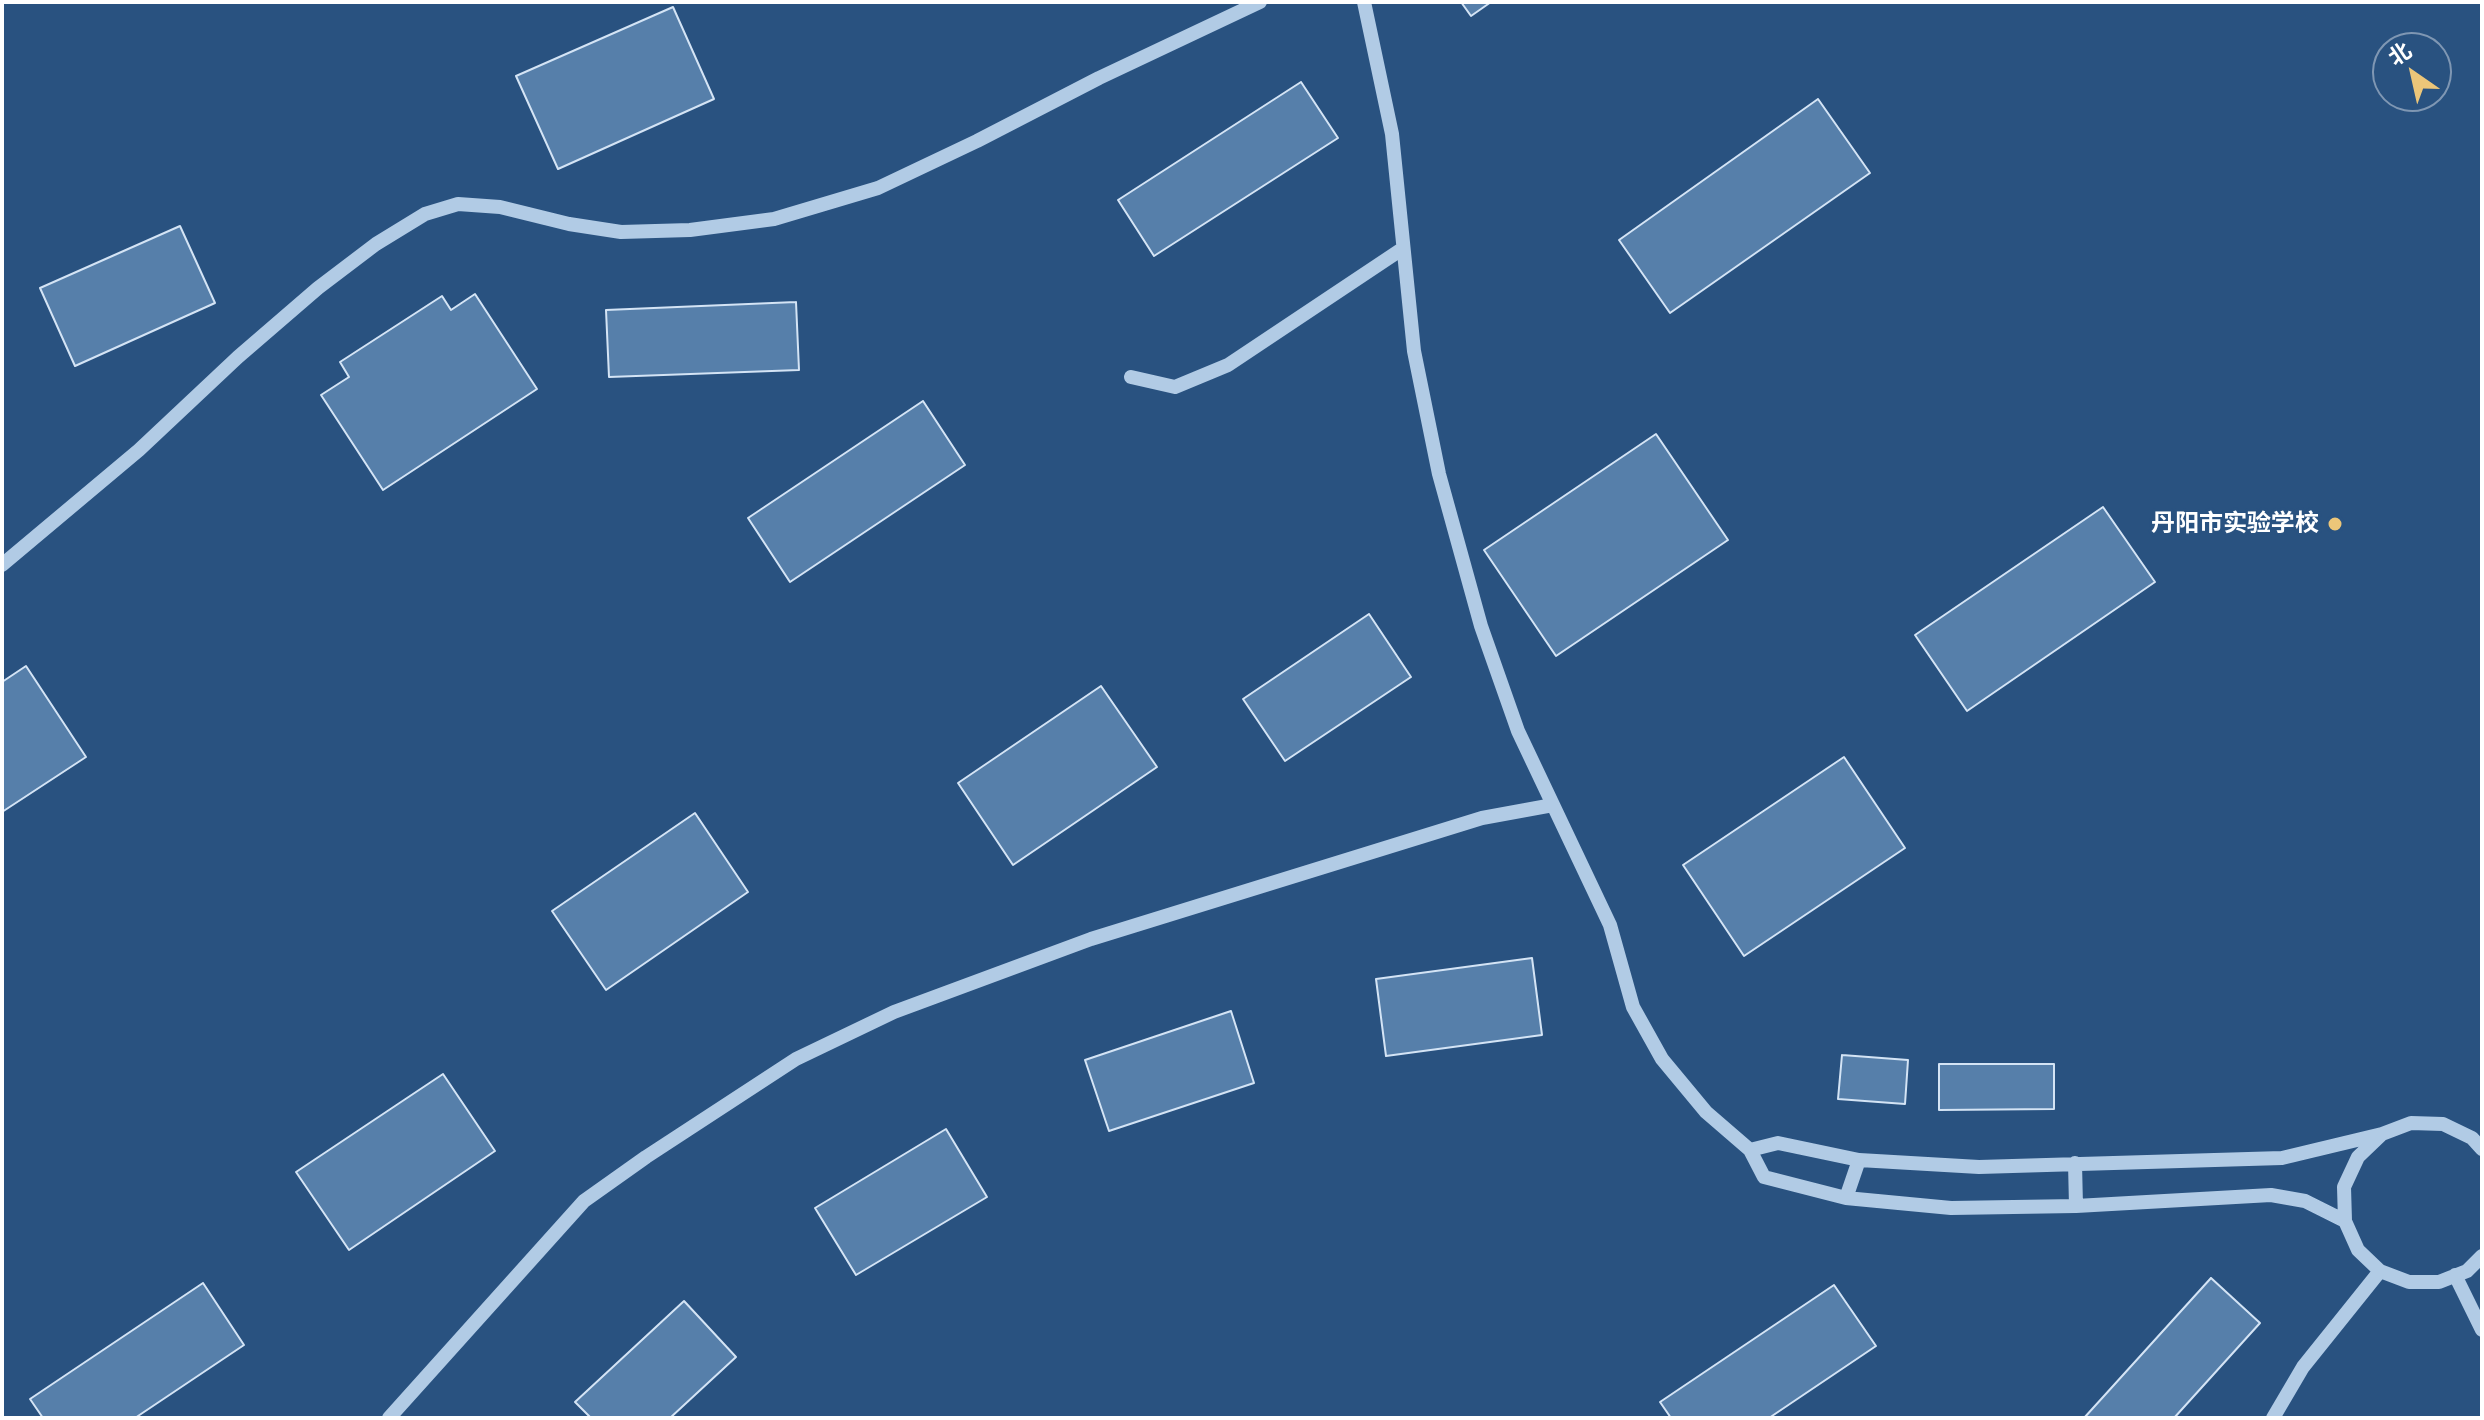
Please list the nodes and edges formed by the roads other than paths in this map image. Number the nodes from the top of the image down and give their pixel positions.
1 (1260, 2) edge
2 (1364, 2) edge
3 (1402, 249) junction
4 (1131, 377) dead end
5 (2, 565) edge
6 (1553, 805) junction
7 (2382, 1134) junction
8 (2482, 1149) edge
9 (1750, 1150) junction
10 (1859, 1160) junction
11 (2075, 1163) junction
12 (1846, 1198) junction
13 (2076, 1206) junction
14 (2345, 1221) junction
15 (2482, 1256) edge
16 (2380, 1271) junction
17 (2455, 1275) junction
18 (2482, 1330) edge
19 (389, 1418) edge
20 (2273, 1418) edge

1 - 5 street
2 - 3 street
3 - 4 street
3 - 6 street
6 - 9 street
6 - 19 street
7 - 8 street
7 - 11 street
7 - 14 street
9 - 10 street
9 - 12 street
10 - 11 street
10 - 12 street
11 - 13 street
12 - 13 street
13 - 14 street
14 - 16 street
15 - 17 street
16 - 17 street
16 - 20 street
17 - 18 street

